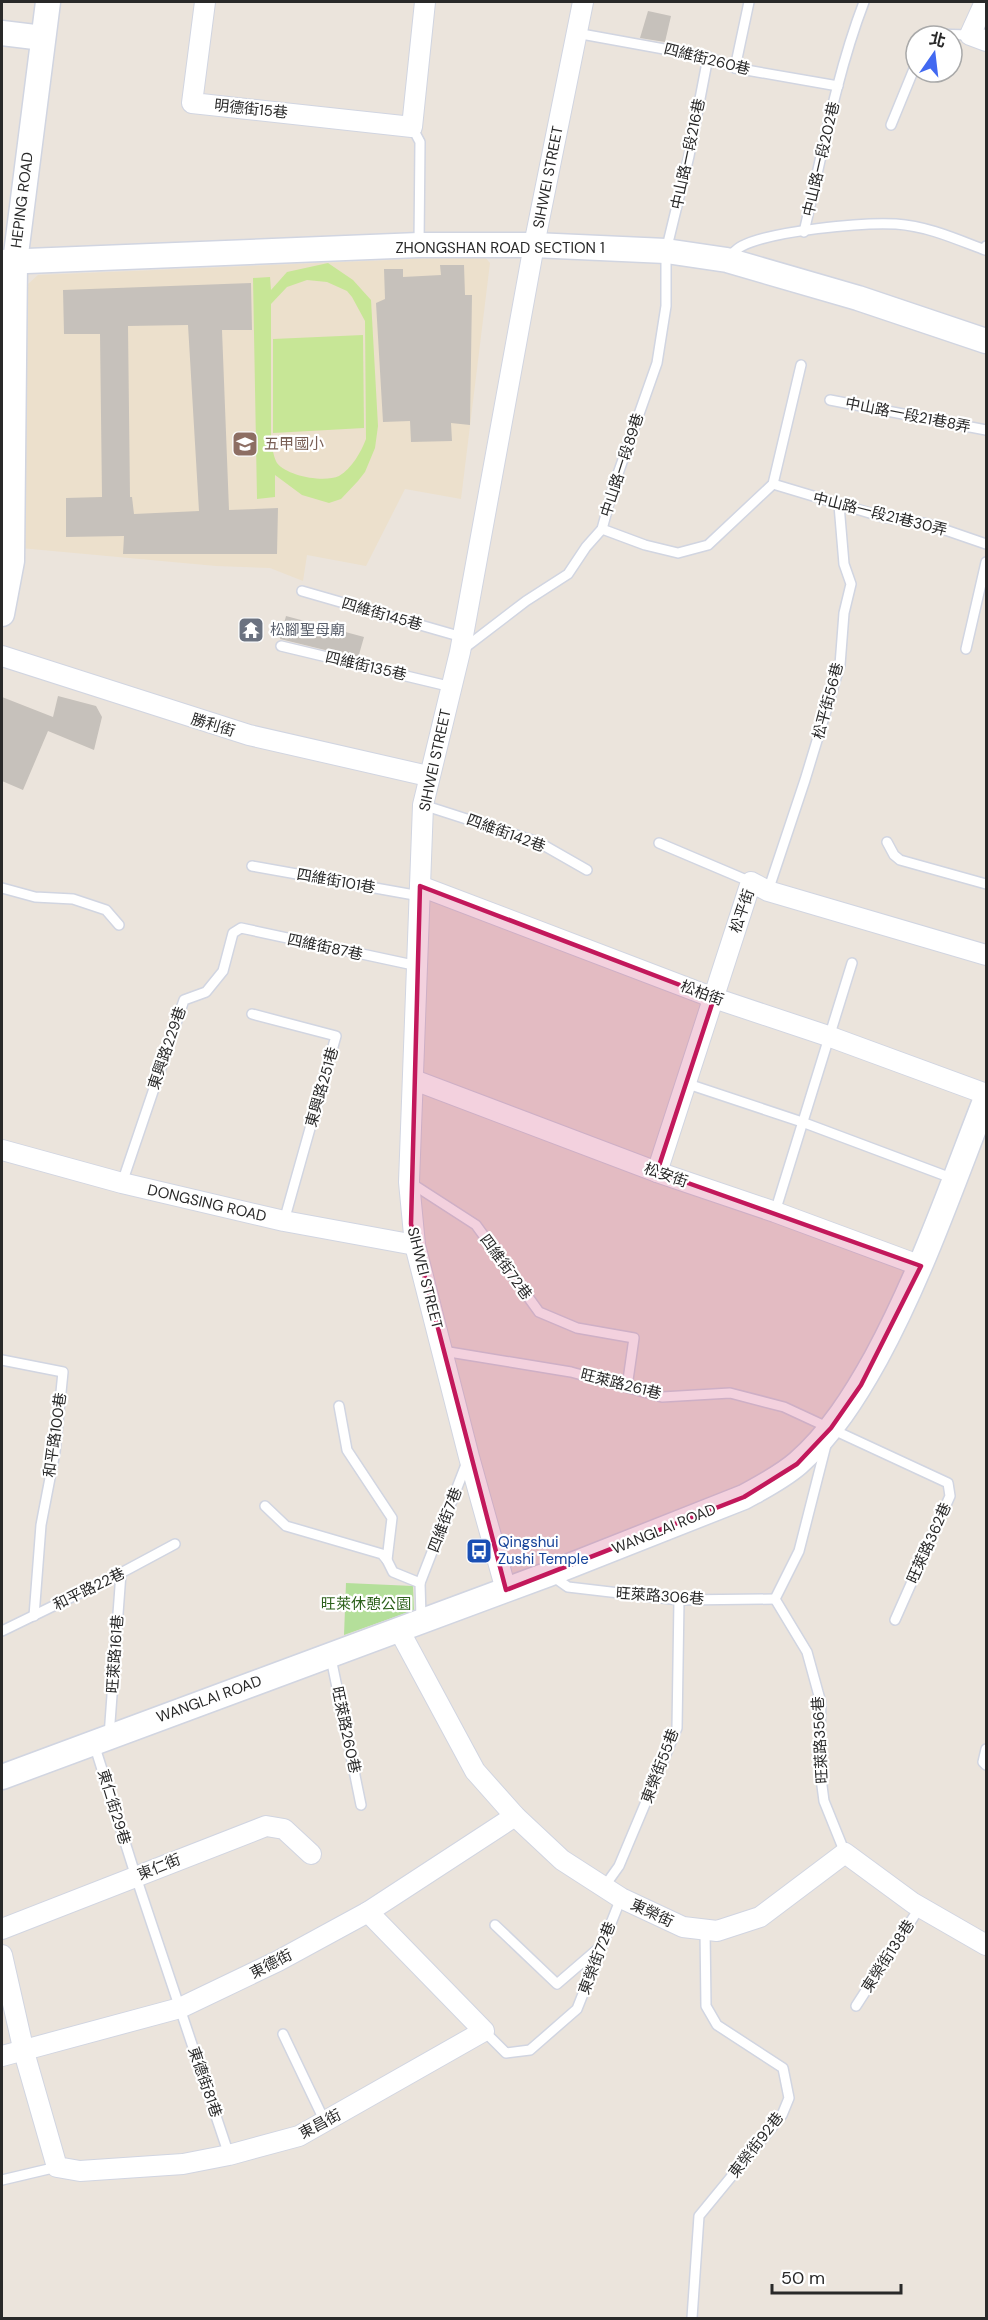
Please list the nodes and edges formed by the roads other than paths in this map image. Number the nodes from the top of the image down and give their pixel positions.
1 (48, 2) edge
2 (205, 2) edge
3 (425, 2) edge
4 (583, 2) edge
5 (749, 2) edge
6 (864, 2) edge
7 (985, 2) edge
8 (2, 33) edge
9 (576, 33) junction
10 (43, 38) junction
11 (978, 38) edge
12 (708, 57) junction
13 (735, 68) junction
14 (908, 84) edge
15 (838, 86) junction
16 (891, 125) dead end
17 (412, 127) junction
18 (804, 231) junction
19 (534, 245) junction
20 (418, 246) junction
21 (986, 248) edge
22 (666, 251) junction
23 (727, 260) junction
24 (8, 262) edge
25 (987, 341) edge
26 (801, 364) dead end
27 (830, 400) dead end
28 (987, 430) edge
29 (773, 484) junction
30 (839, 505) junction
31 (602, 529) junction
32 (987, 544) edge
33 (7, 560) edge
34 (987, 562) edge
35 (302, 591) dead end
36 (2, 614) edge
37 (461, 644) junction
38 (280, 646) dead end
39 (966, 649) dead end
40 (2, 656) edge
41 (452, 687) junction
42 (429, 776) junction
43 (423, 805) junction
44 (887, 842) dead end
45 (658, 843) dead end
46 (252, 866) dead end
47 (587, 870) dead end
48 (987, 884) edge
49 (759, 887) junction
50 (2, 888) edge
51 (420, 891) junction
52 (119, 925) dead end
53 (233, 933) joint
54 (987, 955) edge
55 (852, 963) dead end
56 (418, 966) junction
57 (714, 998) junction
58 (252, 1014) dead end
59 (828, 1036) junction
60 (414, 1080) junction
61 (686, 1083) junction
62 (987, 1096) edge
63 (801, 1122) junction
64 (2, 1150) edge
65 (657, 1173) junction
66 (954, 1179) junction
67 (409, 1182) junction
68 (122, 1183) junction
69 (775, 1212) junction
70 (284, 1221) junction
71 (415, 1245) junction
72 (921, 1266) junction
73 (443, 1351) junction
74 (2, 1360) edge
75 (627, 1387) junction
76 (339, 1406) dead end
77 (831, 1428) junction
78 (469, 1457) junction
79 (265, 1506) dead end
80 (175, 1544) dead end
81 (387, 1560) junction
82 (121, 1573) junction
83 (549, 1574) junction
84 (420, 1583) junction
85 (506, 1590) junction
86 (775, 1599) junction
87 (679, 1600) junction
88 (34, 1616) junction
89 (895, 1620) dead end
90 (410, 1625) junction
91 (2, 1631) edge
92 (330, 1655) junction
93 (101, 1739) junction
94 (987, 1749) edge
95 (987, 1765) edge
96 (5, 1773) edge
97 (361, 1805) dead end
98 (515, 1816) junction
99 (845, 1853) junction
100 (311, 1854) dead end
101 (136, 1877) junction
102 (604, 1887) junction
103 (621, 1898) junction
104 (920, 1907) junction
105 (368, 1912) junction
106 (495, 1925) dead end
107 (2, 1929) edge
108 (705, 1930) junction
109 (987, 1945) edge
110 (602, 1946) junction
111 (2, 1955) edge
112 (856, 2006) dead end
113 (180, 2008) junction
114 (484, 2031) junction
115 (283, 2034) dead end
116 (24, 2052) junction
117 (2, 2056) edge
118 (326, 2122) junction
119 (229, 2155) junction
120 (57, 2168) junction
121 (2, 2180) edge
122 (692, 2319) edge

1 - 10 street, HEPING ROAD
2 - 17 street, 明德街15巷
3 - 17 street
4 - 9 street, SIHWEI STREET
5 - 13 lane
6 - 15 lane, 中山路一段202巷
7 - 11 street
8 - 10 street
9 - 12 lane, 四維街260巷
9 - 19 street, SIHWEI STREET
10 - 24 street, HEPING ROAD
12 - 13 lane, 四維街260巷
12 - 22 lane, 中山路一段216巷
13 - 15 lane, 四維街260巷
14 - 16 lane
15 - 18 lane, 中山路一段202巷
17 - 20 lane
18 - 21 lane
18 - 23 lane
19 - 20 street, ZHONGSHAN ROAD SECTION 1
19 - 22 street, ZHONGSHAN ROAD SECTION 1
19 - 37 street, SIHWEI STREET
20 - 24 street, ZHONGSHAN ROAD SECTION 1
22 - 23 street, ZHONGSHAN ROAD SECTION 1
22 - 31 lane, 中山路一段89巷
23 - 25 street, ZHONGSHAN ROAD SECTION 1
24 - 33 street, HEPING ROAD
26 - 29 lane
27 - 28 lane, 中山路一段21巷8弄
29 - 30 lane, 中山路一段21巷30弄
29 - 31 lane
30 - 32 lane, 中山路一段21巷30弄
30 - 49 lane, 松平街56巷
31 - 37 lane, 中山路一段89巷
33 - 36 street, HEPING ROAD
34 - 39 lane
35 - 37 lane, 四維街145巷
37 - 41 street, SIHWEI STREET
38 - 41 lane, 四維街135巷
40 - 42 street, 勝利街
41 - 42 street, SIHWEI STREET
42 - 43 street, SIHWEI STREET
43 - 47 lane, 四維街142巷
43 - 51 street, SIHWEI STREET
44 - 48 lane
45 - 49 lane
46 - 51 lane, 四維街101巷
49 - 54 street, 松平街
49 - 57 street, 松平街
50 - 52 lane
51 - 56 street, SIHWEI STREET
51 - 57 street, 松柏街
53 - 56 lane, 四維街87巷
53 - 68 lane, 東興路229巷
55 - 59 lane
56 - 60 street, SIHWEI STREET
57 - 59 street, 松柏街
57 - 61 street, 松平街
58 - 70 lane, 東興路251巷
59 - 62 street, 松柏街
59 - 63 lane
60 - 65 street, 松安街
60 - 67 street, SIHWEI STREET
61 - 63 lane
61 - 65 street, 松平街
62 - 66 street, WANGLAI ROAD
63 - 66 lane
63 - 69 lane
64 - 68 street, DONGSING ROAD
65 - 69 street, 松安街
66 - 72 street, WANGLAI ROAD
67 - 71 street, SIHWEI STREET
67 - 75 lane, 四維街72巷
68 - 70 street, DONGSING ROAD
69 - 72 street, 松安街
70 - 71 street, DONGSING ROAD
71 - 73 street, SIHWEI STREET
72 - 77 street, WANGLAI ROAD
73 - 75 lane, 旺萊路261巷
73 - 78 street, SIHWEI STREET
74 - 88 lane, 和平路100巷
75 - 77 lane, 旺萊路261巷
76 - 81 lane
77 - 83 street, WANGLAI ROAD
77 - 86 lane
77 - 89 lane, 旺萊路362巷
78 - 84 lane, 四維街7巷
78 - 85 street, SIHWEI STREET
79 - 81 lane
80 - 82 lane, 和平路22巷
81 - 84 lane
82 - 88 lane, 和平路22巷
82 - 93 lane, 旺萊路161巷
83 - 85 street, WANGLAI ROAD
83 - 87 lane, 旺萊路306巷
84 - 90 lane
85 - 90 street, WANGLAI ROAD
86 - 87 lane, 旺萊路306巷
86 - 99 lane, 旺萊路356巷
87 - 102 lane, 東榮街55巷
88 - 91 lane, 和平路22巷
90 - 92 street, WANGLAI ROAD
90 - 98 street, 東榮街
92 - 93 street, WANGLAI ROAD
92 - 97 lane, 旺萊路260巷
93 - 96 street, WANGLAI ROAD
93 - 101 lane, 東仁街29巷
94 - 95 lane
98 - 102 street, 東榮街
98 - 105 street, 東德街
99 - 104 street
99 - 108 street, 東榮街
100 - 101 street, 東仁街
101 - 107 street, 東仁街
101 - 113 lane, 東仁街29巷
102 - 103 street, 東榮街
103 - 108 street, 東榮街
103 - 110 lane, 東榮街72巷
104 - 109 street
104 - 112 lane, 東榮街138巷
105 - 113 street, 東德街
105 - 114 street
106 - 110 lane
108 - 122 lane, 東榮街92巷
110 - 114 lane, 東榮街72巷
111 - 116 street
113 - 116 street, 東德街
113 - 119 lane, 東德街81巷
114 - 118 street, 東昌街
115 - 118 lane
116 - 117 street, 東德街
116 - 120 street
118 - 119 street, 東昌街
119 - 120 street, 東昌街
120 - 121 lane

